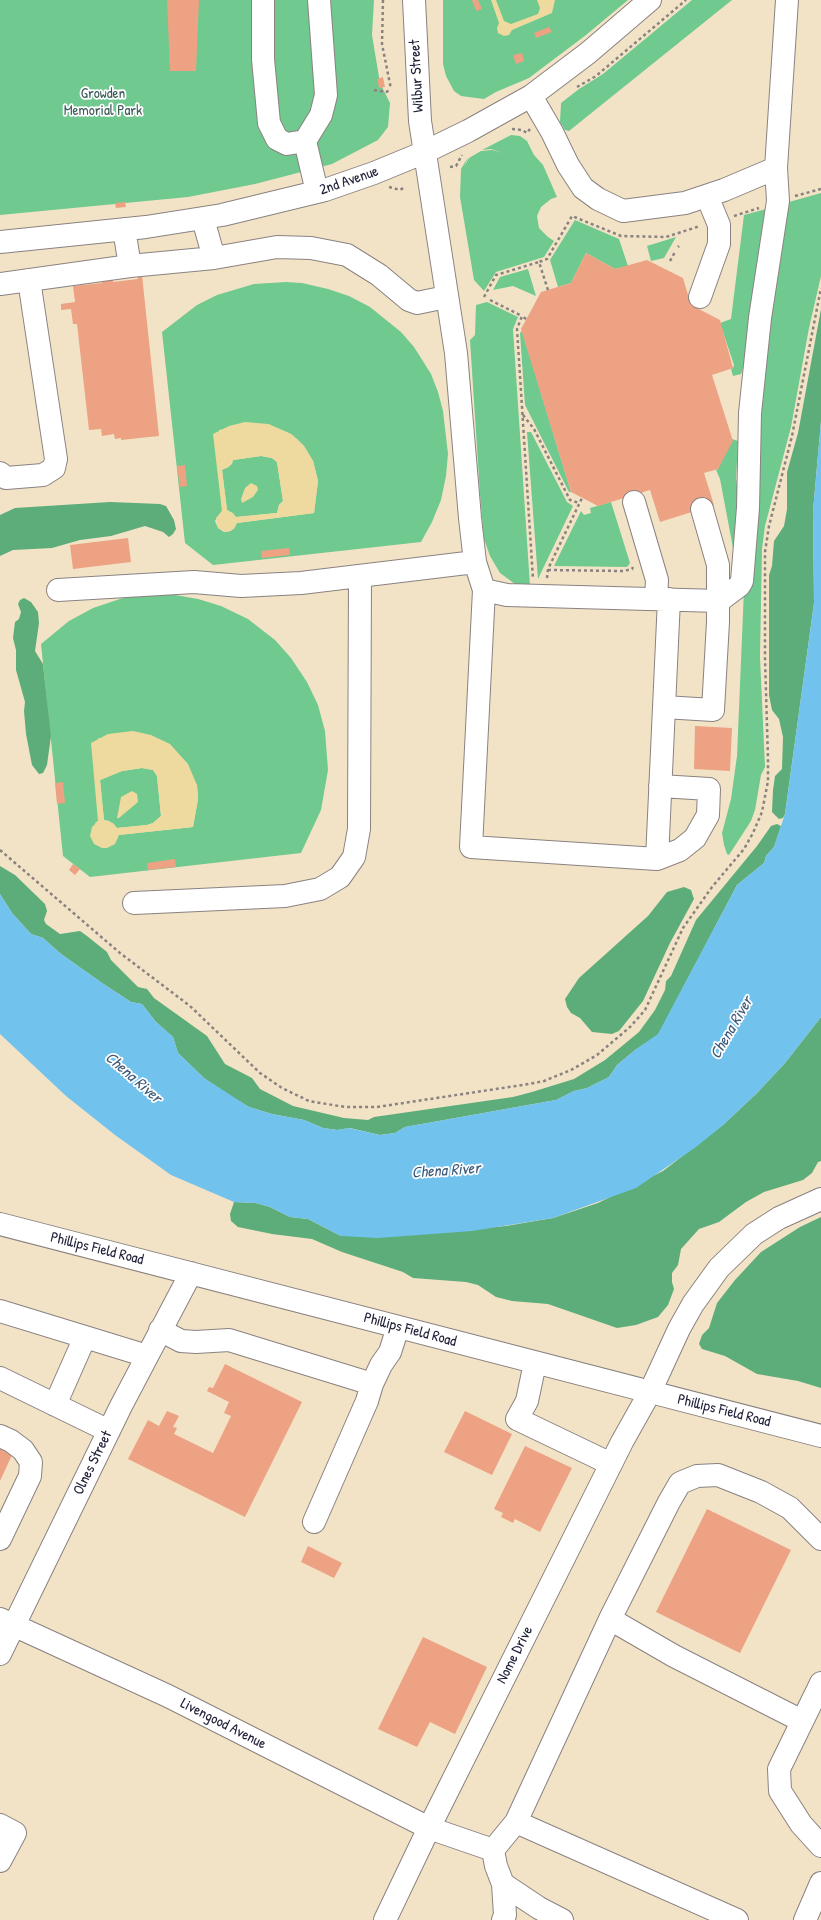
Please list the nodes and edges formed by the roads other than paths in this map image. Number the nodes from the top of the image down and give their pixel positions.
1 (263, 0) edge
2 (319, 0) edge
3 (414, 0) edge
4 (650, 0) edge
5 (787, 0) edge
6 (531, 96) junction
7 (305, 141) junction
8 (425, 152) junction
9 (776, 168) junction
10 (317, 192) junction
11 (707, 196) junction
12 (203, 218) junction
13 (124, 228) junction
14 (0, 242) edge
15 (214, 258) junction
16 (130, 266) junction
17 (29, 280) junction
18 (0, 284) edge
19 (446, 296) junction
20 (700, 297) dead end
21 (0, 473) edge
22 (634, 502) dead end
23 (702, 508) dead end
24 (475, 562) junction
25 (360, 576) junction
26 (58, 590) dead end
27 (484, 590) junction
28 (662, 599) junction
29 (719, 601) junction
30 (664, 707) junction
31 (660, 786) junction
32 (657, 858) junction
33 (134, 903) dead end
34 (821, 1199) edge
35 (0, 1224) edge
36 (192, 1273) junction
37 (0, 1312) edge
38 (398, 1327) junction
39 (160, 1330) junction
40 (85, 1337) junction
41 (147, 1356) junction
42 (535, 1363) junction
43 (0, 1378) edge
44 (372, 1384) junction
45 (650, 1392) junction
46 (55, 1405) junction
47 (109, 1431) junction
48 (0, 1436) edge
49 (821, 1436) edge
50 (611, 1464) junction
51 (314, 1522) dead end
52 (0, 1539) edge
53 (821, 1539) edge
54 (610, 1619) junction
55 (7, 1622) edge
56 (0, 1654) edge
57 (821, 1683) edge
58 (802, 1721) junction
59 (516, 1822) junction
60 (0, 1825) edge
61 (429, 1828) junction
62 (821, 1846) edge
63 (493, 1850) junction
64 (0, 1861) edge
65 (821, 1883) edge
66 (503, 1884) junction
67 (385, 1920) edge
68 (503, 1920) edge
69 (562, 1920) edge
70 (737, 1920) edge
71 (806, 1920) edge

1 - 7 street
2 - 7 street
3 - 8 street, Wilbur Street
4 - 6 street, 2nd Avenue
5 - 9 street
6 - 8 street, 2nd Avenue
6 - 11 street
7 - 10 street
8 - 10 street, 2nd Avenue
8 - 19 street, Wilbur Street
9 - 11 street
9 - 29 street
10 - 12 street, 2nd Avenue
11 - 20 street
12 - 13 street, 2nd Avenue
12 - 15 street
13 - 14 street, 2nd Avenue
13 - 16 street
15 - 16 street
15 - 19 street
16 - 17 street
17 - 18 street
17 - 21 street
19 - 24 street, Wilbur Street
22 - 28 street
23 - 29 street
24 - 25 street
24 - 27 street, Wilbur Street
25 - 26 street
25 - 33 street
27 - 28 street
27 - 32 street
28 - 29 street
28 - 30 street
29 - 30 street
30 - 31 street
31 - 32 street
31 - 32 street
34 - 45 street, Nome Drive
35 - 36 street, Phillips Field Road
36 - 38 street, Phillips Field Road
36 - 39 street, Olnes Street
37 - 40 street
38 - 42 street, Phillips Field Road
38 - 44 street
39 - 41 street, Olnes Street
39 - 44 street
40 - 41 street
40 - 46 street
41 - 47 street, Olnes Street
42 - 45 street, Phillips Field Road
42 - 50 street
43 - 46 street
44 - 51 street
45 - 49 street, Phillips Field Road
45 - 50 street, Nome Drive
46 - 47 street
47 - 55 street, Olnes Street
48 - 52 street
50 - 61 street, Nome Drive
53 - 54 street
54 - 58 street
54 - 59 street
55 - 56 street, Olnes Street
55 - 61 street, Livengood Avenue
57 - 58 street
58 - 62 street
59 - 63 street
59 - 70 street
60 - 64 street
61 - 63 street, Livengood Avenue
61 - 67 street, Nome Drive
63 - 66 street
65 - 71 street
66 - 68 street
66 - 69 street

